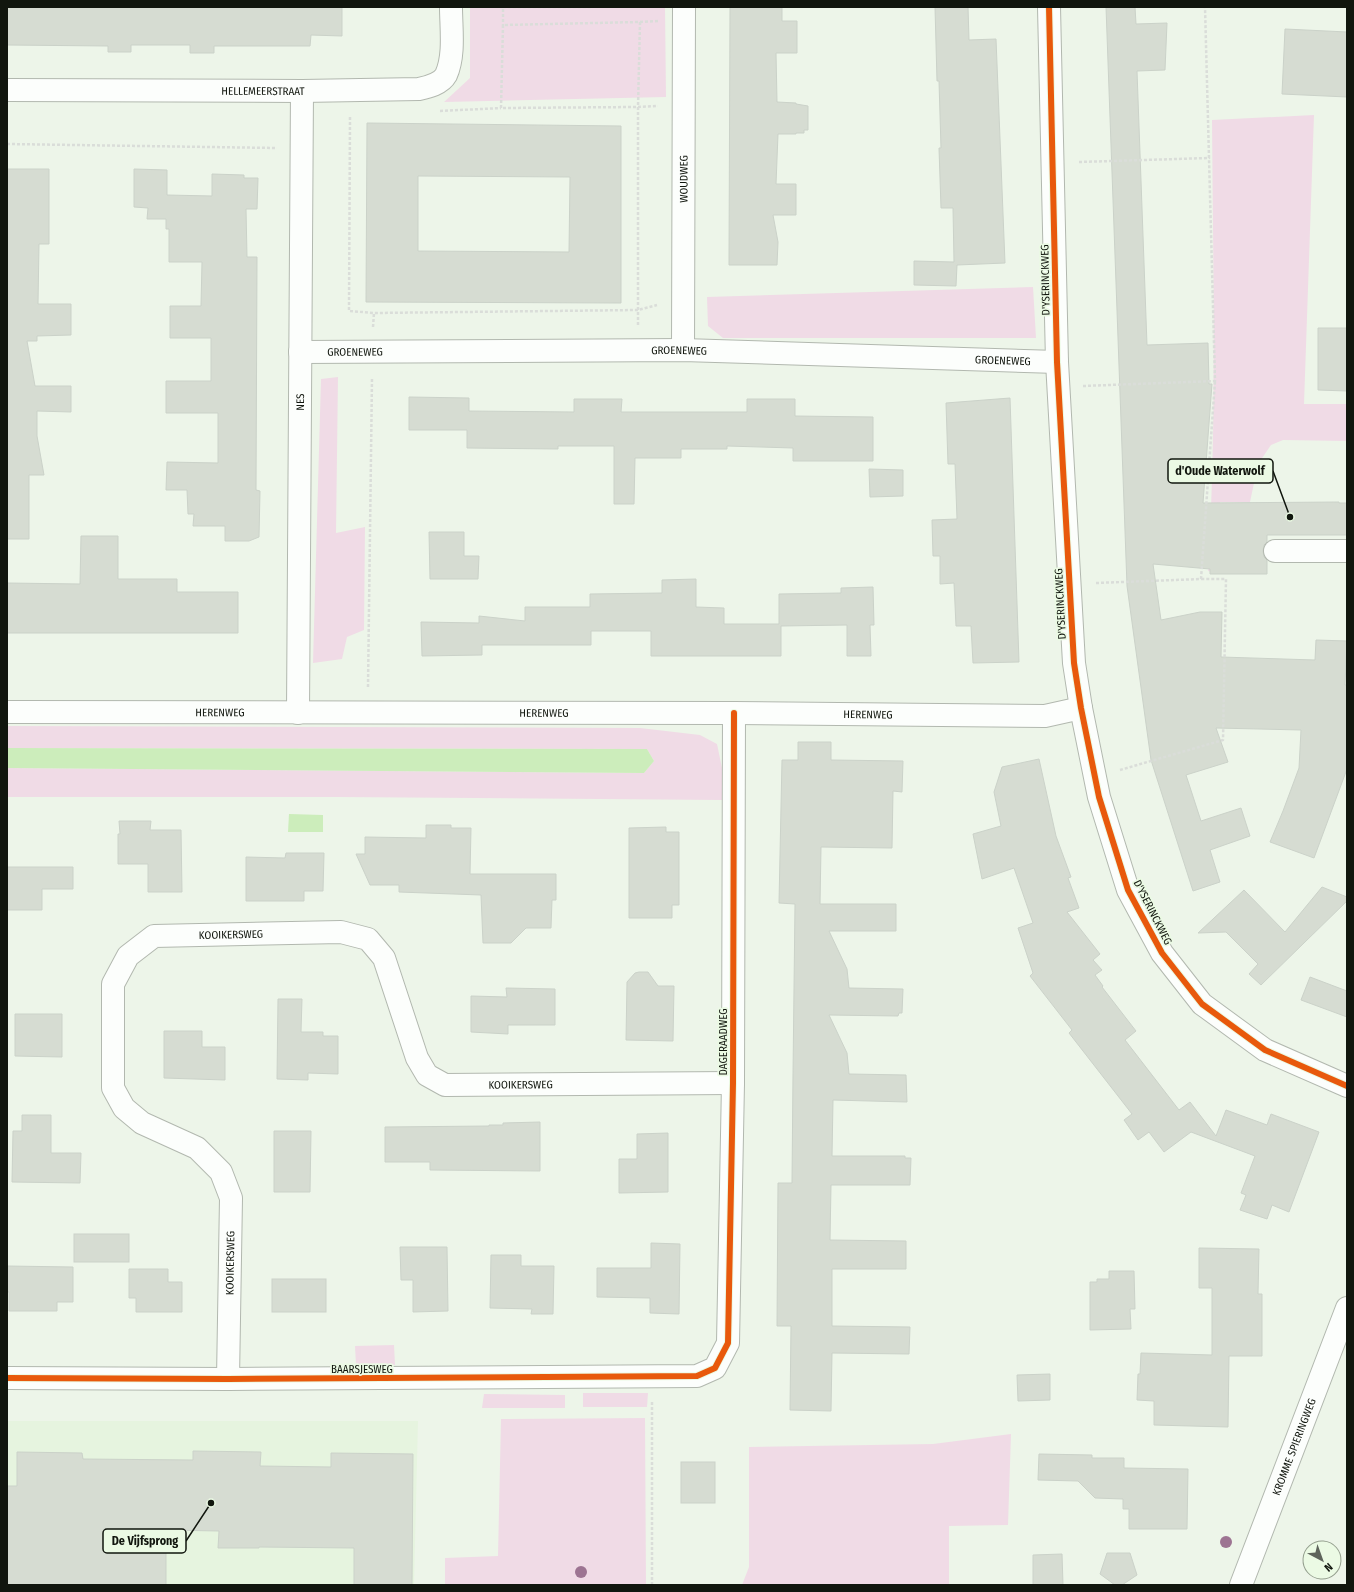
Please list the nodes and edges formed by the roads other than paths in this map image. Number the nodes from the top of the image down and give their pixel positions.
1 (451, 7) edge
2 (684, 7) edge
3 (1049, 7) edge
4 (7, 90) edge
5 (302, 91) junction
6 (684, 350) junction
7 (300, 352) junction
8 (1057, 362) junction
9 (1275, 551) dead end
10 (1347, 551) edge
11 (1081, 708) junction
12 (7, 712) edge
13 (298, 713) junction
14 (734, 713) junction
15 (733, 1083) junction
16 (1347, 1086) edge
17 (1347, 1308) edge
18 (715, 1368) joint
19 (7, 1378) edge
20 (228, 1380) junction
21 (1241, 1585) edge

1 - 5 street, HELLEMEERSTRAAT
2 - 6 street, WOUDWEG
3 - 8 street, D'YSERINCKWEG
4 - 5 street, HELLEMEERSTRAAT
5 - 7 street, NES
6 - 7 street, GROENEWEG
6 - 8 street, GROENEWEG
7 - 13 street, NES
8 - 11 street, D'YSERINCKWEG
9 - 10 street
11 - 14 street, HERENWEG
11 - 16 street, D'YSERINCKWEG
12 - 13 street, HERENWEG
13 - 14 street, HERENWEG
14 - 15 street, DAGERAADWEG
15 - 18 street, DAGERAADWEG
15 - 20 street, KOOIKERSWEG
17 - 21 street, KROMME SPIERINGWEG
18 - 20 street, BAARSJESWEG
19 - 20 street, BAARSJESWEG

